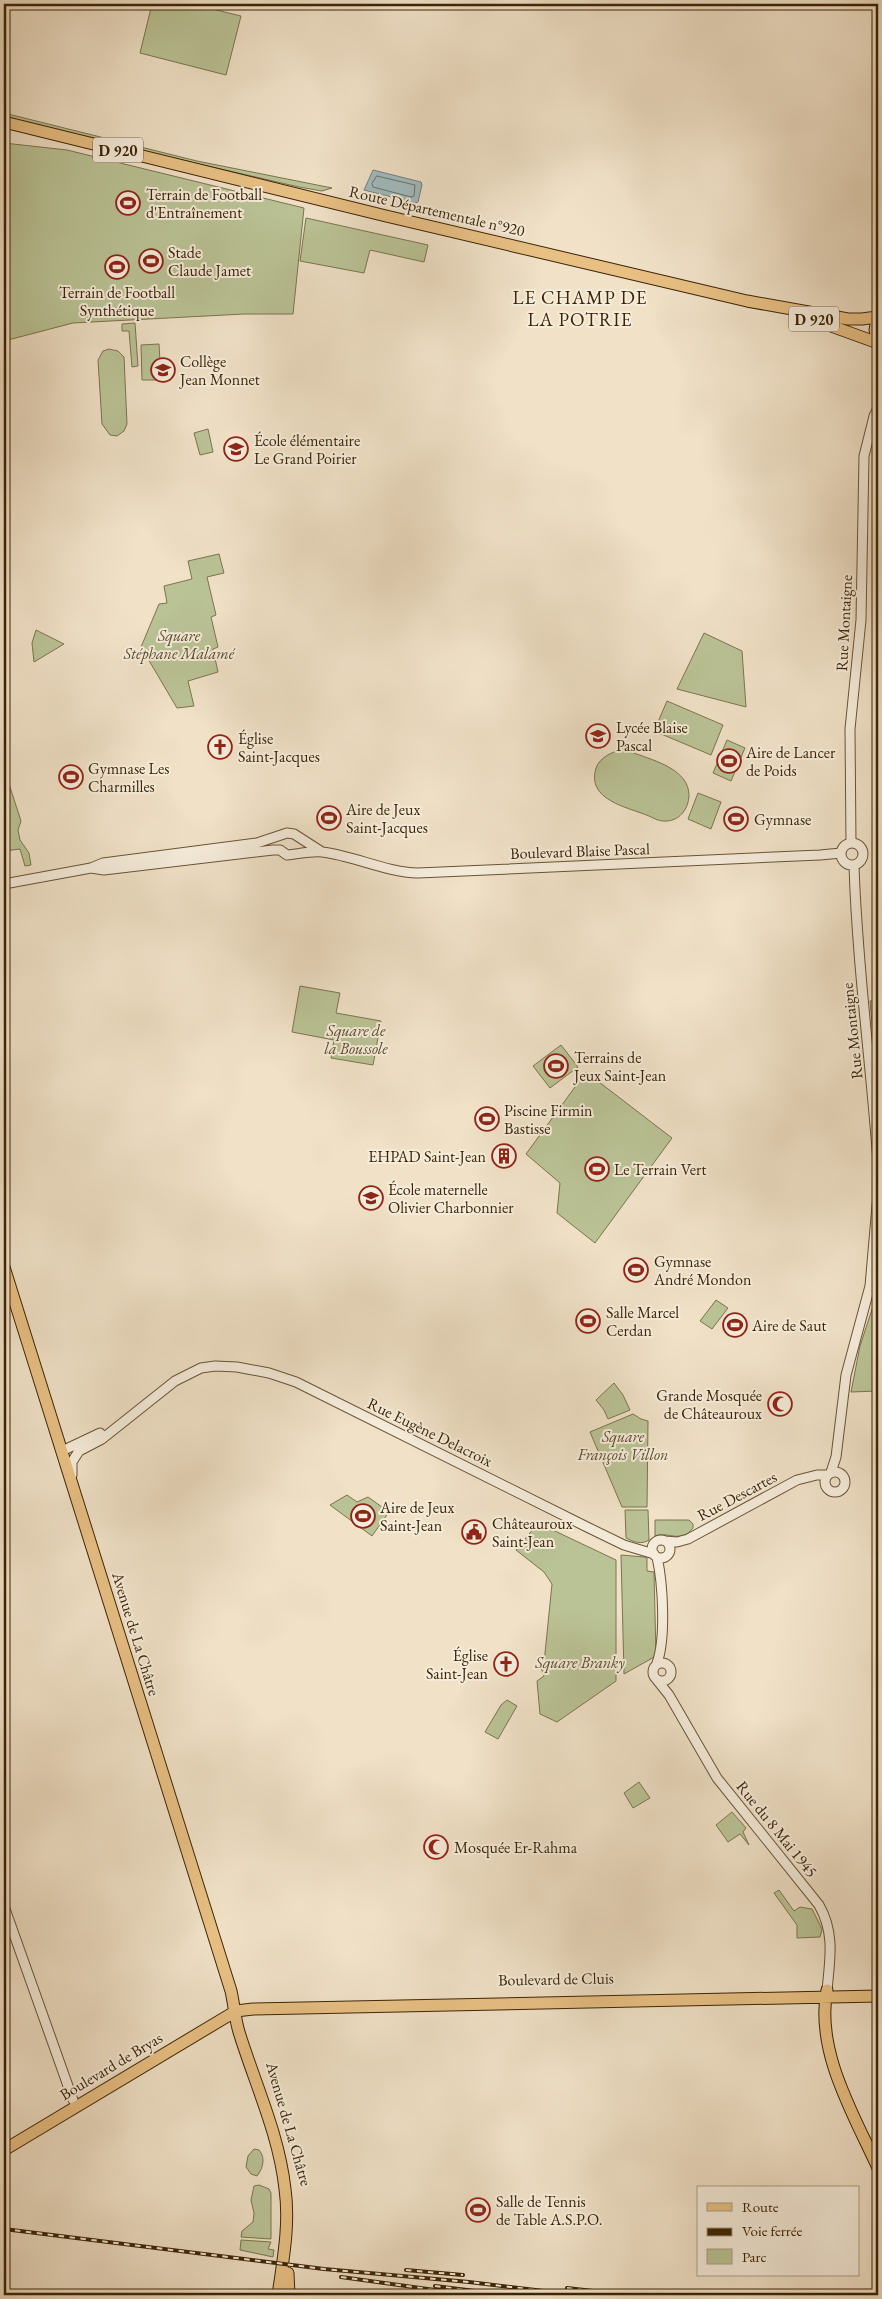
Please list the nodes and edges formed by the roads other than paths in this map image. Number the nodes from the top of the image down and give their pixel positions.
1 (4, 122) edge
2 (747, 301) junction
3 (878, 315) edge
4 (878, 342) edge
5 (878, 408) edge
6 (281, 836) junction
7 (298, 839) junction
8 (851, 843) junction
9 (280, 850) junction
10 (296, 852) junction
11 (323, 852) junction
12 (841, 853) junction
13 (854, 864) junction
14 (114, 865) junction
15 (4, 884) edge
16 (878, 1163) edge
17 (878, 1194) edge
18 (4, 1267) edge
19 (70, 1447) junction
20 (836, 1457) junction
21 (841, 1473) junction
22 (829, 1474) junction
23 (807, 1477) junction
24 (71, 1478) junction
25 (825, 1486) junction
26 (682, 1542) junction
27 (660, 1553) junction
28 (662, 1663) junction
29 (668, 1679) junction
30 (658, 1680) junction
31 (669, 1695) junction
32 (4, 1906) edge
33 (878, 1989) edge
34 (827, 1994) junction
35 (878, 1996) edge
36 (235, 2007) junction
37 (73, 2100) junction
38 (268, 2115) junction
39 (4, 2141) edge
40 (4, 2150) edge
41 (284, 2155) junction
42 (878, 2168) edge
43 (284, 2279) junction
44 (278, 2295) edge
45 (289, 2295) edge

1 - 2 main road, Route Départementale n°920 / D 920
2 - 3 main road, D 920
2 - 4 main road, D 920
3 - 4 main road
5 - 8 street, Rue Montaigne
6 - 7 street, Boulevard Blaise Pascal
6 - 9 street
6 - 14 street, Boulevard Blaise Pascal
7 - 10 street
7 - 11 street, Boulevard Blaise Pascal
8 - 12 street
8 - 13 street
9 - 10 street, Boulevard Blaise Pascal
9 - 14 street, Boulevard Blaise Pascal
10 - 11 street, Boulevard Blaise Pascal
11 - 12 street, Boulevard Blaise Pascal
12 - 13 street
13 - 16 street, Rue Montaigne
14 - 15 street
17 - 20 street
18 - 19 main road, Avenue de La Châtre
19 - 24 main road, Avenue de La Châtre
19 - 24 street
19 - 27 street, Rue Eugène Delacroix
20 - 21 street
20 - 22 street
21 - 22 street
21 - 25 street
22 - 23 street, Rue Descartes
22 - 25 street
23 - 25 street
23 - 26 street, Rue Descartes
24 - 36 main road, Avenue de La Châtre
26 - 27 street, Rue Descartes
26 - 27 street, Rue Descartes
27 - 28 street
28 - 29 street
28 - 30 street
29 - 30 street
29 - 31 street, Rue du 8 Mai 1945
30 - 31 street, Rue du 8 Mai 1945
31 - 34 street, Rue du 8 Mai 1945
32 - 37 street
33 - 34 main road, Boulevard de Cluis
34 - 35 main road, Boulevard de Cluis
34 - 36 main road, Boulevard de Cluis
34 - 42 main road
36 - 37 main road, Boulevard de Bryas
36 - 38 main road, Avenue de La Châtre
36 - 40 main road, Boulevard de Bryas
36 - 41 main road, Avenue de La Châtre
37 - 39 main road, Boulevard de Bryas
38 - 41 main road
38 - 43 main road, Avenue de La Châtre
41 - 43 main road, Avenue de La Châtre
43 - 44 main road
43 - 45 main road

